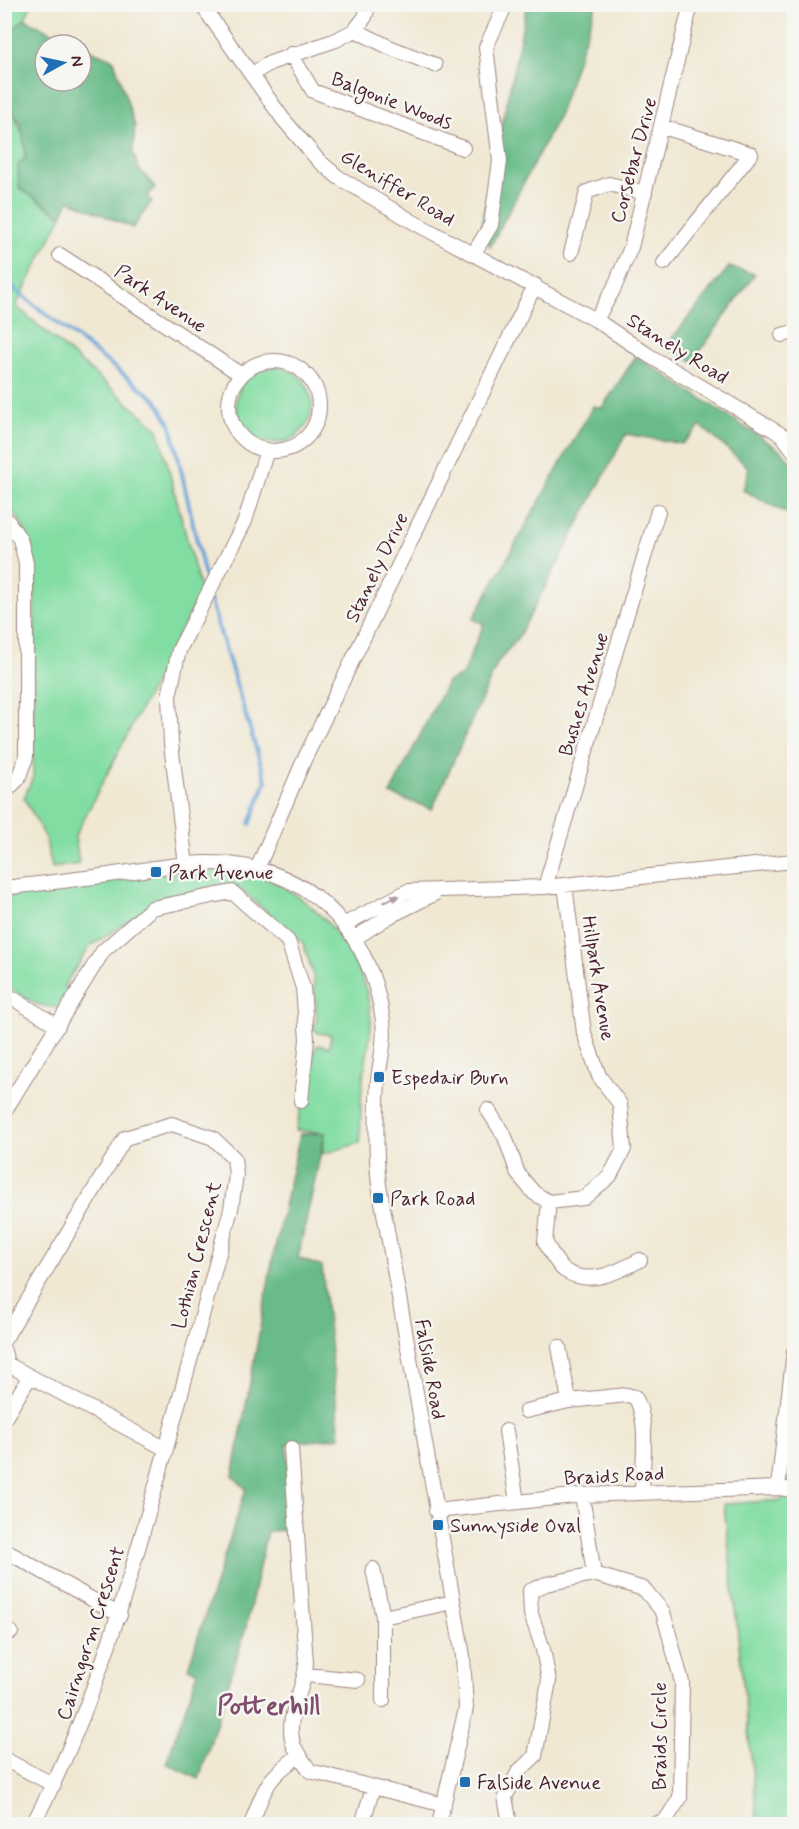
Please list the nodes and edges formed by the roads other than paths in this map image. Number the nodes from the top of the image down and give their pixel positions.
1 (201, 4) edge
2 (369, 4) edge
3 (506, 4) edge
4 (692, 4) edge
5 (355, 30) junction
6 (291, 54) junction
7 (435, 64) dead end
8 (252, 74) junction
9 (663, 127) junction
10 (463, 148) dead end
11 (645, 193) junction
12 (474, 253) junction
13 (571, 253) dead end
14 (60, 255) dead end
15 (664, 263) dead end
16 (536, 285) junction
17 (596, 320) junction
18 (240, 374) junction
19 (267, 450) junction
20 (795, 451) edge
21 (658, 512) dead end
22 (4, 516) edge
23 (4, 793) edge
24 (795, 861) edge
25 (186, 865) junction
26 (257, 869) junction
27 (565, 885) junction
28 (544, 887) junction
29 (4, 888) edge
30 (442, 891) junction
31 (345, 924) junction
32 (355, 938) junction
33 (4, 993) edge
34 (58, 1026) junction
35 (300, 1101) dead end
36 (488, 1110) dead end
37 (4, 1112) edge
38 (549, 1202) junction
39 (640, 1260) dead end
40 (4, 1340) edge
41 (559, 1347) dead end
42 (4, 1351) edge
43 (795, 1351) edge
44 (29, 1378) junction
45 (569, 1401) junction
46 (526, 1411) dead end
47 (4, 1419) edge
48 (506, 1431) dead end
49 (291, 1448) dead end
50 (166, 1449) junction
51 (778, 1488) junction
52 (795, 1490) edge
53 (642, 1492) junction
54 (582, 1495) junction
55 (516, 1502) junction
56 (436, 1511) junction
57 (4, 1550) edge
58 (373, 1569) dead end
59 (594, 1574) junction
60 (453, 1602) junction
61 (120, 1615) junction
62 (383, 1617) junction
63 (306, 1675) junction
64 (358, 1680) dead end
65 (383, 1700) dead end
66 (300, 1755) junction
67 (4, 1759) edge
68 (54, 1785) junction
69 (373, 1788) junction
70 (444, 1805) junction
71 (252, 1822) dead end
72 (33, 1824) edge
73 (362, 1824) edge
74 (439, 1824) edge
75 (510, 1824) edge
76 (655, 1824) edge

1 - 8 street, Gleniffer Road
2 - 5 street
3 - 12 street
4 - 9 street, Corsebar Drive
5 - 6 street, Balgonie Woods
5 - 7 street
6 - 8 street, Balgonie Woods
6 - 10 street, Balgonie Woods
8 - 12 street, Gleniffer Road
9 - 11 street, Corsebar Drive
9 - 15 street
11 - 13 street
11 - 17 street, Corsebar Drive
12 - 16 street, Gleniffer Road
14 - 18 street, Park Avenue
16 - 17 street, Stanely Road
16 - 26 street, Stanely Drive
17 - 20 street, Stanely Road
18 - 19 street
18 - 19 street
19 - 25 street
21 - 28 street, Bushes Avenue
22 - 23 street
24 - 27 street
25 - 26 street
25 - 29 street
26 - 31 street
27 - 28 street
27 - 38 street, Hillpark Avenue
28 - 30 street
31 -> 30 street
30 - 32 street
31 - 32 street, Falside Road
32 - 56 street, Falside Road
33 - 34 street
34 - 35 street
34 - 37 street
36 - 38 street
38 - 39 street
40 - 50 street, Lothian Crescent
41 - 45 street
42 - 44 street
43 - 51 street
44 - 47 street
44 - 50 street
45 - 46 street
45 - 53 street
48 - 55 street
49 - 63 street
50 - 61 street, Cairngorm Crescent
51 - 52 street, Braids Road
51 - 53 street, Braids Road
53 - 54 street, Braids Road
54 - 55 street, Braids Road
54 - 59 street
55 - 56 street, Braids Road
56 - 60 street, Falside Road
57 - 61 street
58 - 62 street
59 - 75 street, Braids Circle
59 - 76 street, Braids Circle
60 - 62 street
60 - 70 street, Falside Road
61 - 68 street, Cairngorm Crescent
62 - 65 street
63 - 64 street
63 - 66 street
66 - 69 street
66 - 71 street
67 - 68 street
68 - 72 street, Cairngorm Crescent
69 - 70 street
69 - 73 street
70 - 74 street, Falside Road

